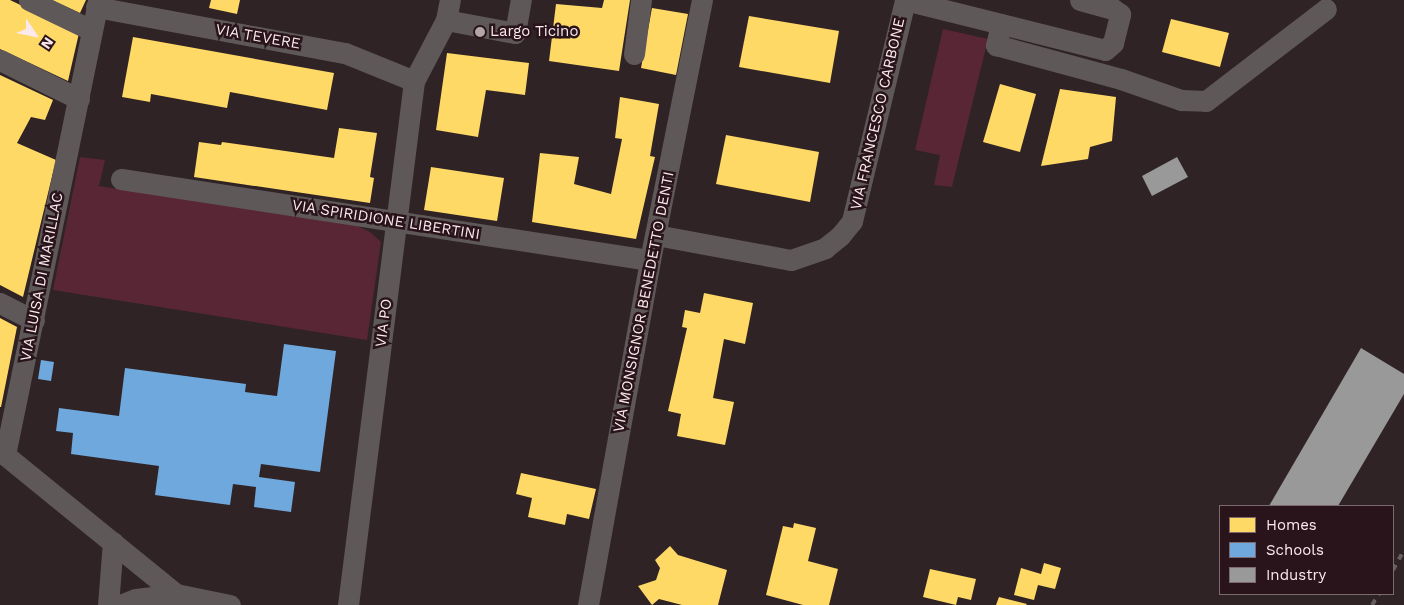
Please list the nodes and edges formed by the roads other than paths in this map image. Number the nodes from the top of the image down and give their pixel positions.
1 (29, 0) edge
2 (522, 0) edge
3 (641, 0) edge
4 (702, 0) edge
5 (905, 0) edge
6 (1080, 0) edge
7 (97, 4) edge
8 (1326, 9) dead end
9 (448, 10) edge
10 (1001, 24) junction
11 (91, 30) junction
12 (634, 54) dead end
13 (0, 60) edge
14 (414, 81) junction
15 (80, 99) junction
16 (121, 179) dead end
17 (396, 221) junction
18 (656, 235) junction
19 (650, 260) junction
20 (0, 303) edge
21 (34, 320) junction
22 (2, 453) edge
23 (113, 542) junction
24 (176, 594) junction
25 (108, 605) edge
26 (120, 605) edge
27 (227, 605) edge
28 (348, 605) edge
29 (588, 605) edge

1 - 11 street
2 - 9 street
3 - 12 street
4 - 18 street, VIA MONSIGNOR BENEDETTO DENTI
5 - 10 street, VIA FRANCESCO CARBONE
5 - 18 street, VIA FRANCESCO CARBONE
6 - 10 street, VIA FRANCESCO CARBONE
7 - 11 street, VIA LUISA DI MARILLAC
7 - 14 street, VIA TEVERE
8 - 10 street
9 - 14 street, VIA PO
11 - 15 street, VIA LUISA DI MARILLAC
13 - 15 street
14 - 17 street, VIA PO
15 - 21 street, VIA LUISA DI MARILLAC
16 - 17 street, VIA SPIRIDIONE LIBERTINI
17 - 19 street, VIA SPIRIDIONE LIBERTINI
17 - 28 street, VIA PO
18 - 19 street, VIA MONSIGNOR BENEDETTO DENTI
19 - 29 street, VIA MONSIGNOR BENEDETTO DENTI
20 - 21 street
21 - 22 street, VIA LUISA DI MARILLAC
22 - 23 street
23 - 24 street
23 - 25 street
24 - 26 street
24 - 27 street

